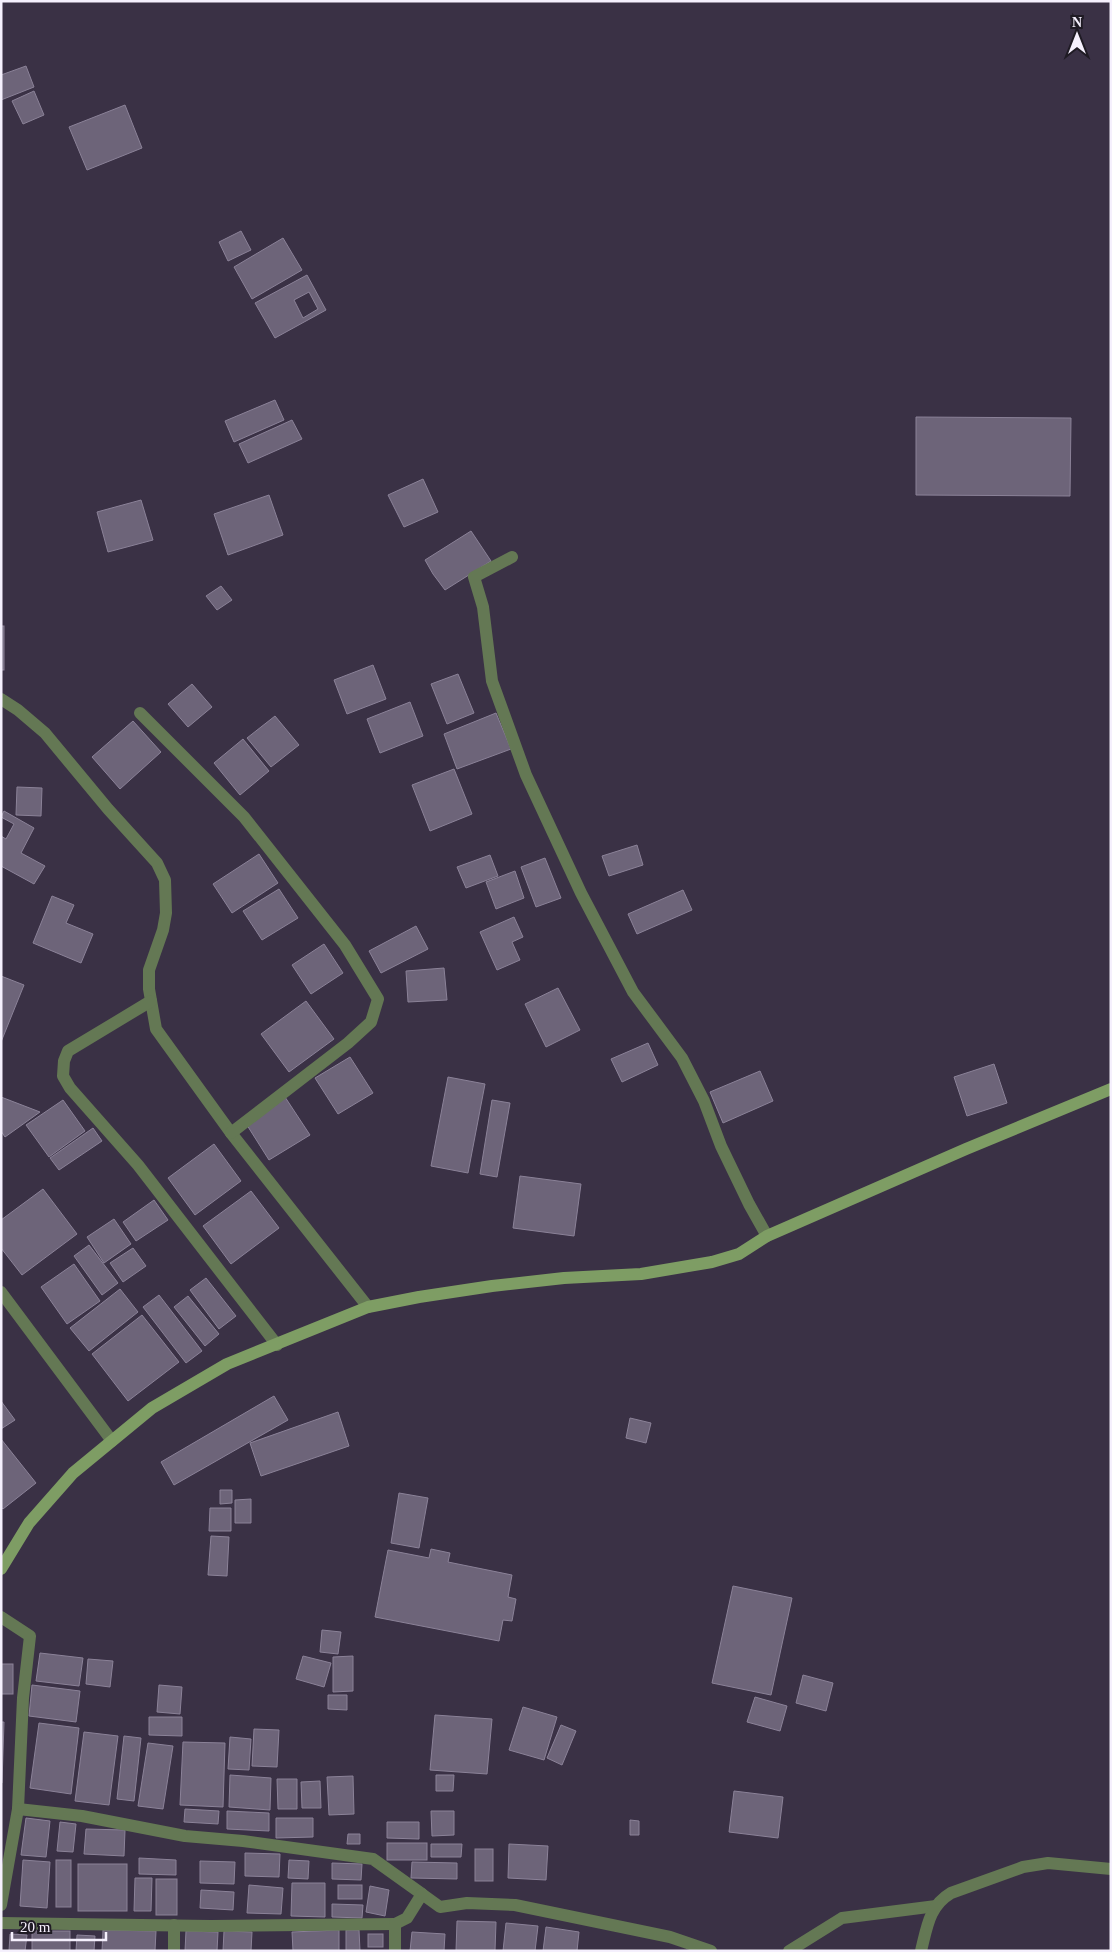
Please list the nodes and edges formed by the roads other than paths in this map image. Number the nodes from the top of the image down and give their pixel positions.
1 (512, 557) dead end
2 (1, 699) edge
3 (140, 713) dead end
4 (151, 1001) junction
5 (1111, 1089) edge
6 (231, 1133) junction
7 (766, 1236) junction
8 (1, 1292) edge
9 (368, 1307) junction
10 (277, 1345) junction
11 (112, 1441) junction
12 (1, 1569) edge
13 (1, 1617) edge
14 (18, 1809) junction
15 (1111, 1869) edge
16 (422, 1894) junction
17 (1, 1905) edge
18 (936, 1906) junction
19 (1, 1923) edge
20 (395, 1924) junction
21 (174, 1925) junction
22 (174, 1951) edge
23 (395, 1951) edge
24 (711, 1951) edge
25 (789, 1951) edge
26 (920, 1951) edge

1 - 7 street
2 - 4 street
3 - 6 street
4 - 6 street
4 - 10 street
5 - 7 main road
6 - 9 street
7 - 9 main road
8 - 11 street
9 - 10 main road
10 - 11 main road
11 - 12 main road
13 - 14 street
14 - 16 street
14 - 17 street
15 - 18 street
16 - 20 street
16 - 24 street
18 - 25 street
18 - 26 street
19 - 21 street
20 - 21 street
20 - 23 street
21 - 22 street

